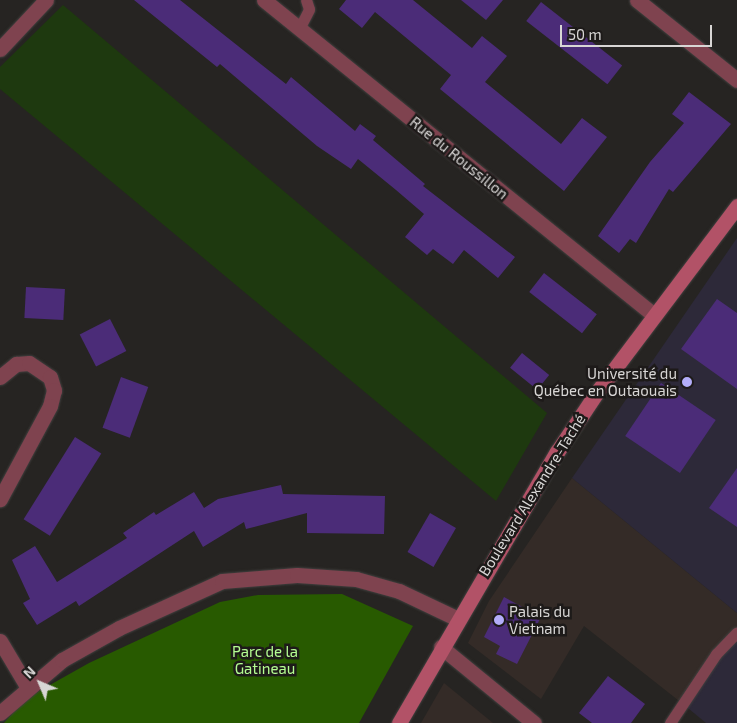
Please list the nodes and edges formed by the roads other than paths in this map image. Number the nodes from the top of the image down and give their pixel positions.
1 (46, 0) edge
2 (264, 0) edge
3 (306, 0) edge
4 (637, 0) edge
5 (299, 30) junction
6 (0, 49) edge
7 (737, 80) edge
8 (737, 206) edge
9 (654, 314) junction
10 (0, 377) edge
11 (0, 499) edge
12 (458, 619) junction
13 (737, 632) edge
14 (0, 641) edge
15 (441, 647) junction
16 (28, 688) junction
17 (0, 713) edge
18 (399, 723) edge
19 (534, 723) edge
20 (670, 723) edge

1 - 6 street
2 - 5 street, Rue du Roussillon
3 - 5 lane
4 - 7 street
5 - 9 street, Rue du Roussillon
8 - 9 main road, Boulevard Alexandre-Taché
9 - 12 main road, Boulevard Alexandre-Taché
10 - 11 street
12 - 15 main road, Boulevard Alexandre-Taché
12 - 16 street
13 - 20 lane
14 - 16 street
15 - 18 main road, Boulevard Alexandre-Taché
15 - 19 street
16 - 17 street

